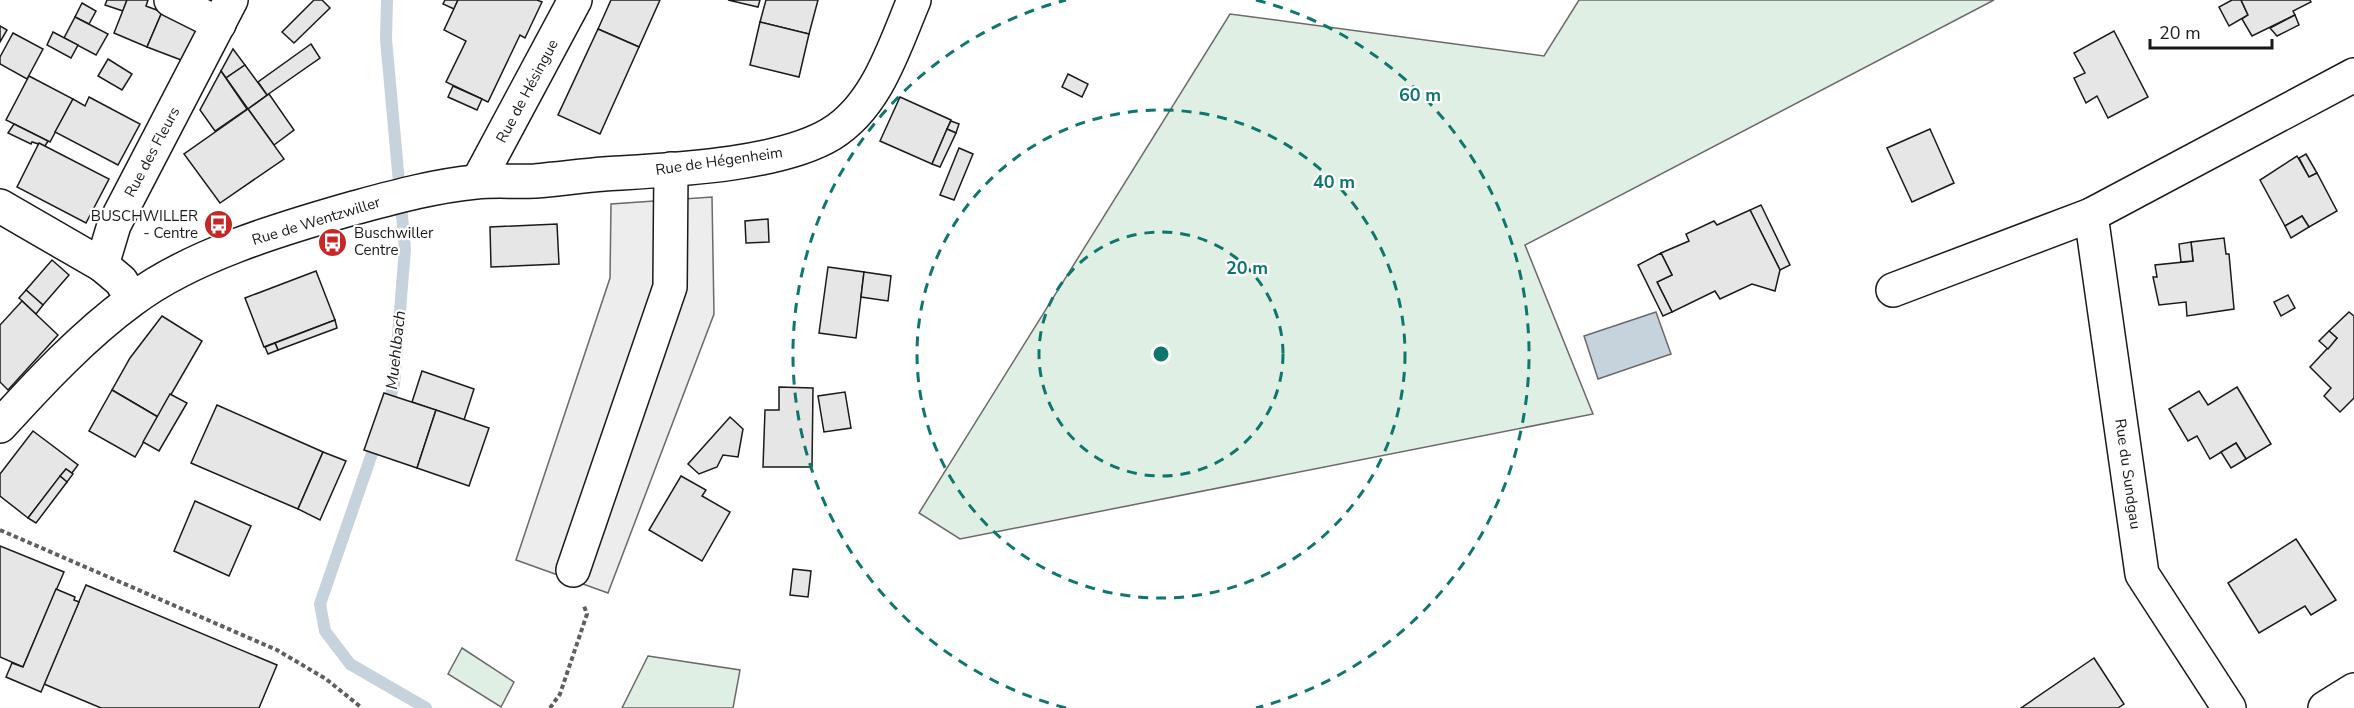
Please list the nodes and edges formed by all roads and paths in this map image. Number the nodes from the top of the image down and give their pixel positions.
1 (171, 0) edge
2 (575, 0) edge
3 (914, 0) edge
4 (225, 12) edge
5 (2354, 75) edge
6 (671, 169) junction
7 (478, 181) junction
8 (0, 206) edge
9 (2091, 215) junction
10 (102, 266) junction
11 (1893, 290) dead end
12 (132, 299) junction
13 (0, 426) edge
14 (0, 530) edge
15 (573, 570) joint
16 (2354, 690) edge
17 (362, 708) edge
18 (550, 708) edge
19 (2229, 708) edge
20 (2325, 708) edge

1 - 4 street
2 - 7 street, Rue de Hésingue
3 - 6 street, Rue de Hégenheim
4 - 10 street, Rue des Fleurs
5 - 9 street
6 - 7 street, Rue de Hégenheim
6 - 15 street
7 - 12 street, Rue de Wentzwiller
8 - 10 street
9 - 11 street
9 - 19 street, Rue du Sundgau
10 - 12 street
12 - 13 street, Rue de Wentzwiller
14 - 17 path
15 - 18 path
16 - 20 street

